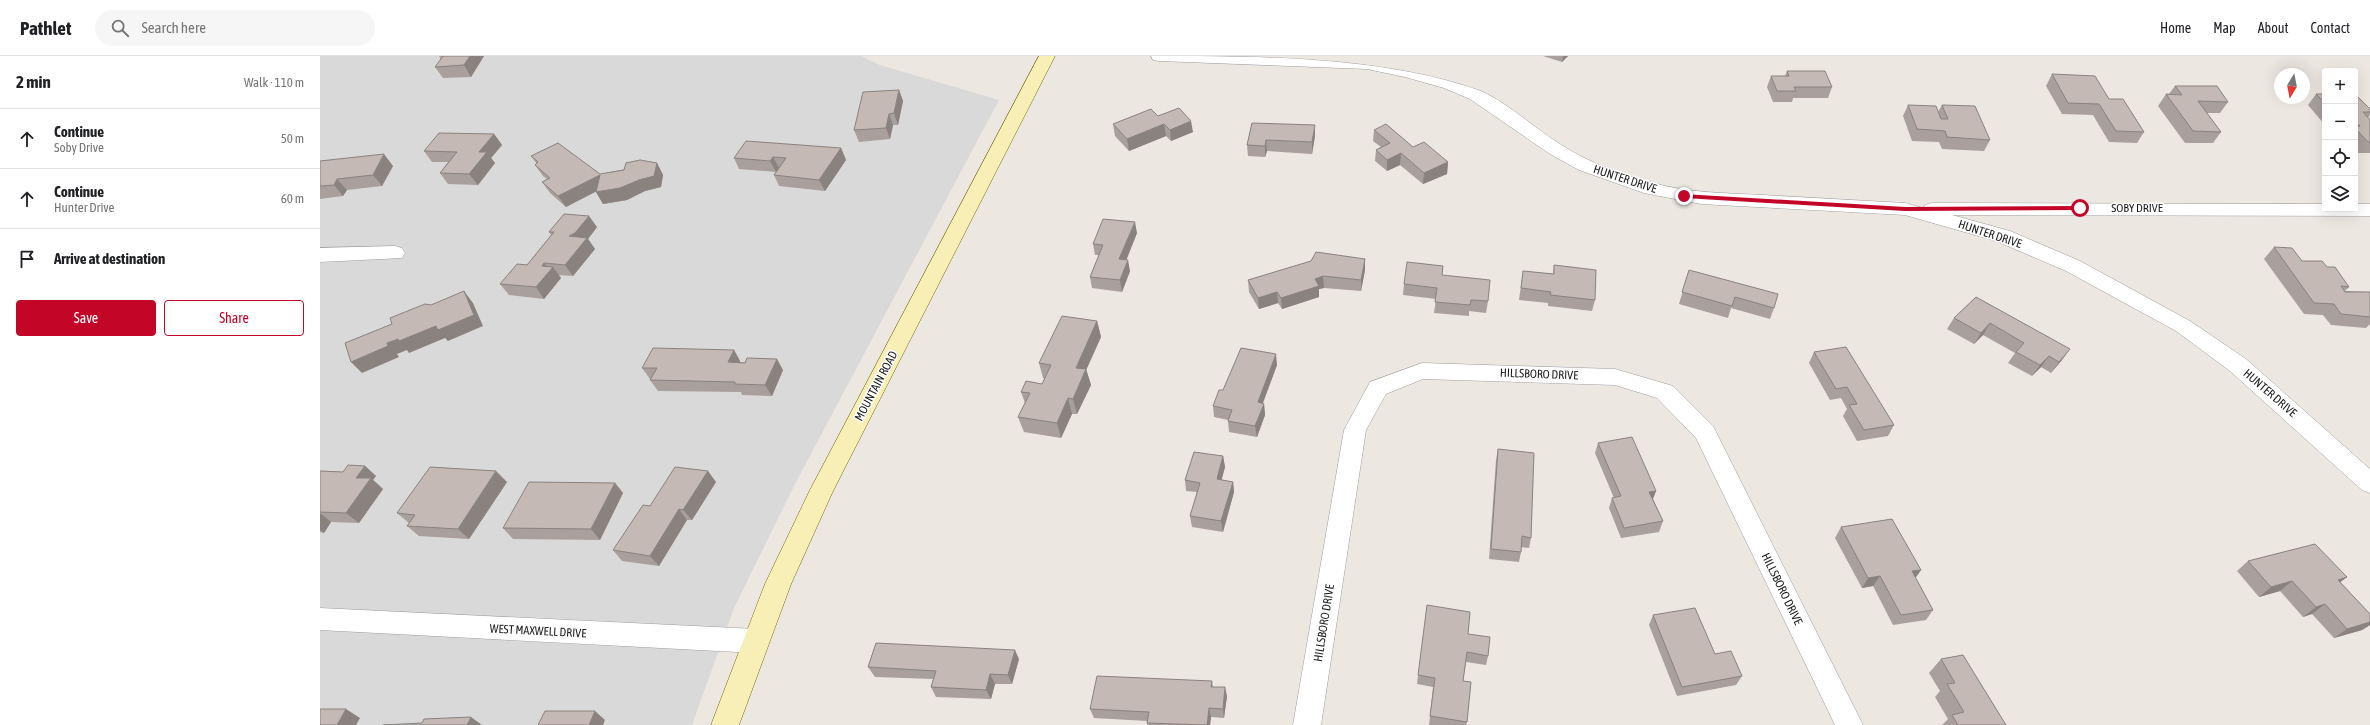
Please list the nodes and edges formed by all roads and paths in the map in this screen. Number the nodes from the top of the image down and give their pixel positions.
1 (1047, 56) edge
2 (1159, 56) edge
3 (1905, 209) junction
4 (2370, 210) edge
5 (395, 253) dead end
6 (320, 255) edge
7 (2370, 483) edge
8 (320, 619) edge
9 (756, 641) junction
10 (725, 725) edge
11 (1307, 725) edge
12 (1849, 725) edge

1 - 9 main road, MOUNTAIN ROAD
2 - 3 street, HUNTER DRIVE
3 - 4 street, SOBY DRIVE
3 - 7 street, HUNTER DRIVE
5 - 6 street
8 - 9 street, WEST MAXWELL DRIVE
9 - 10 main road, MOUNTAIN ROAD
11 - 12 street, HILLSBORO DRIVE

